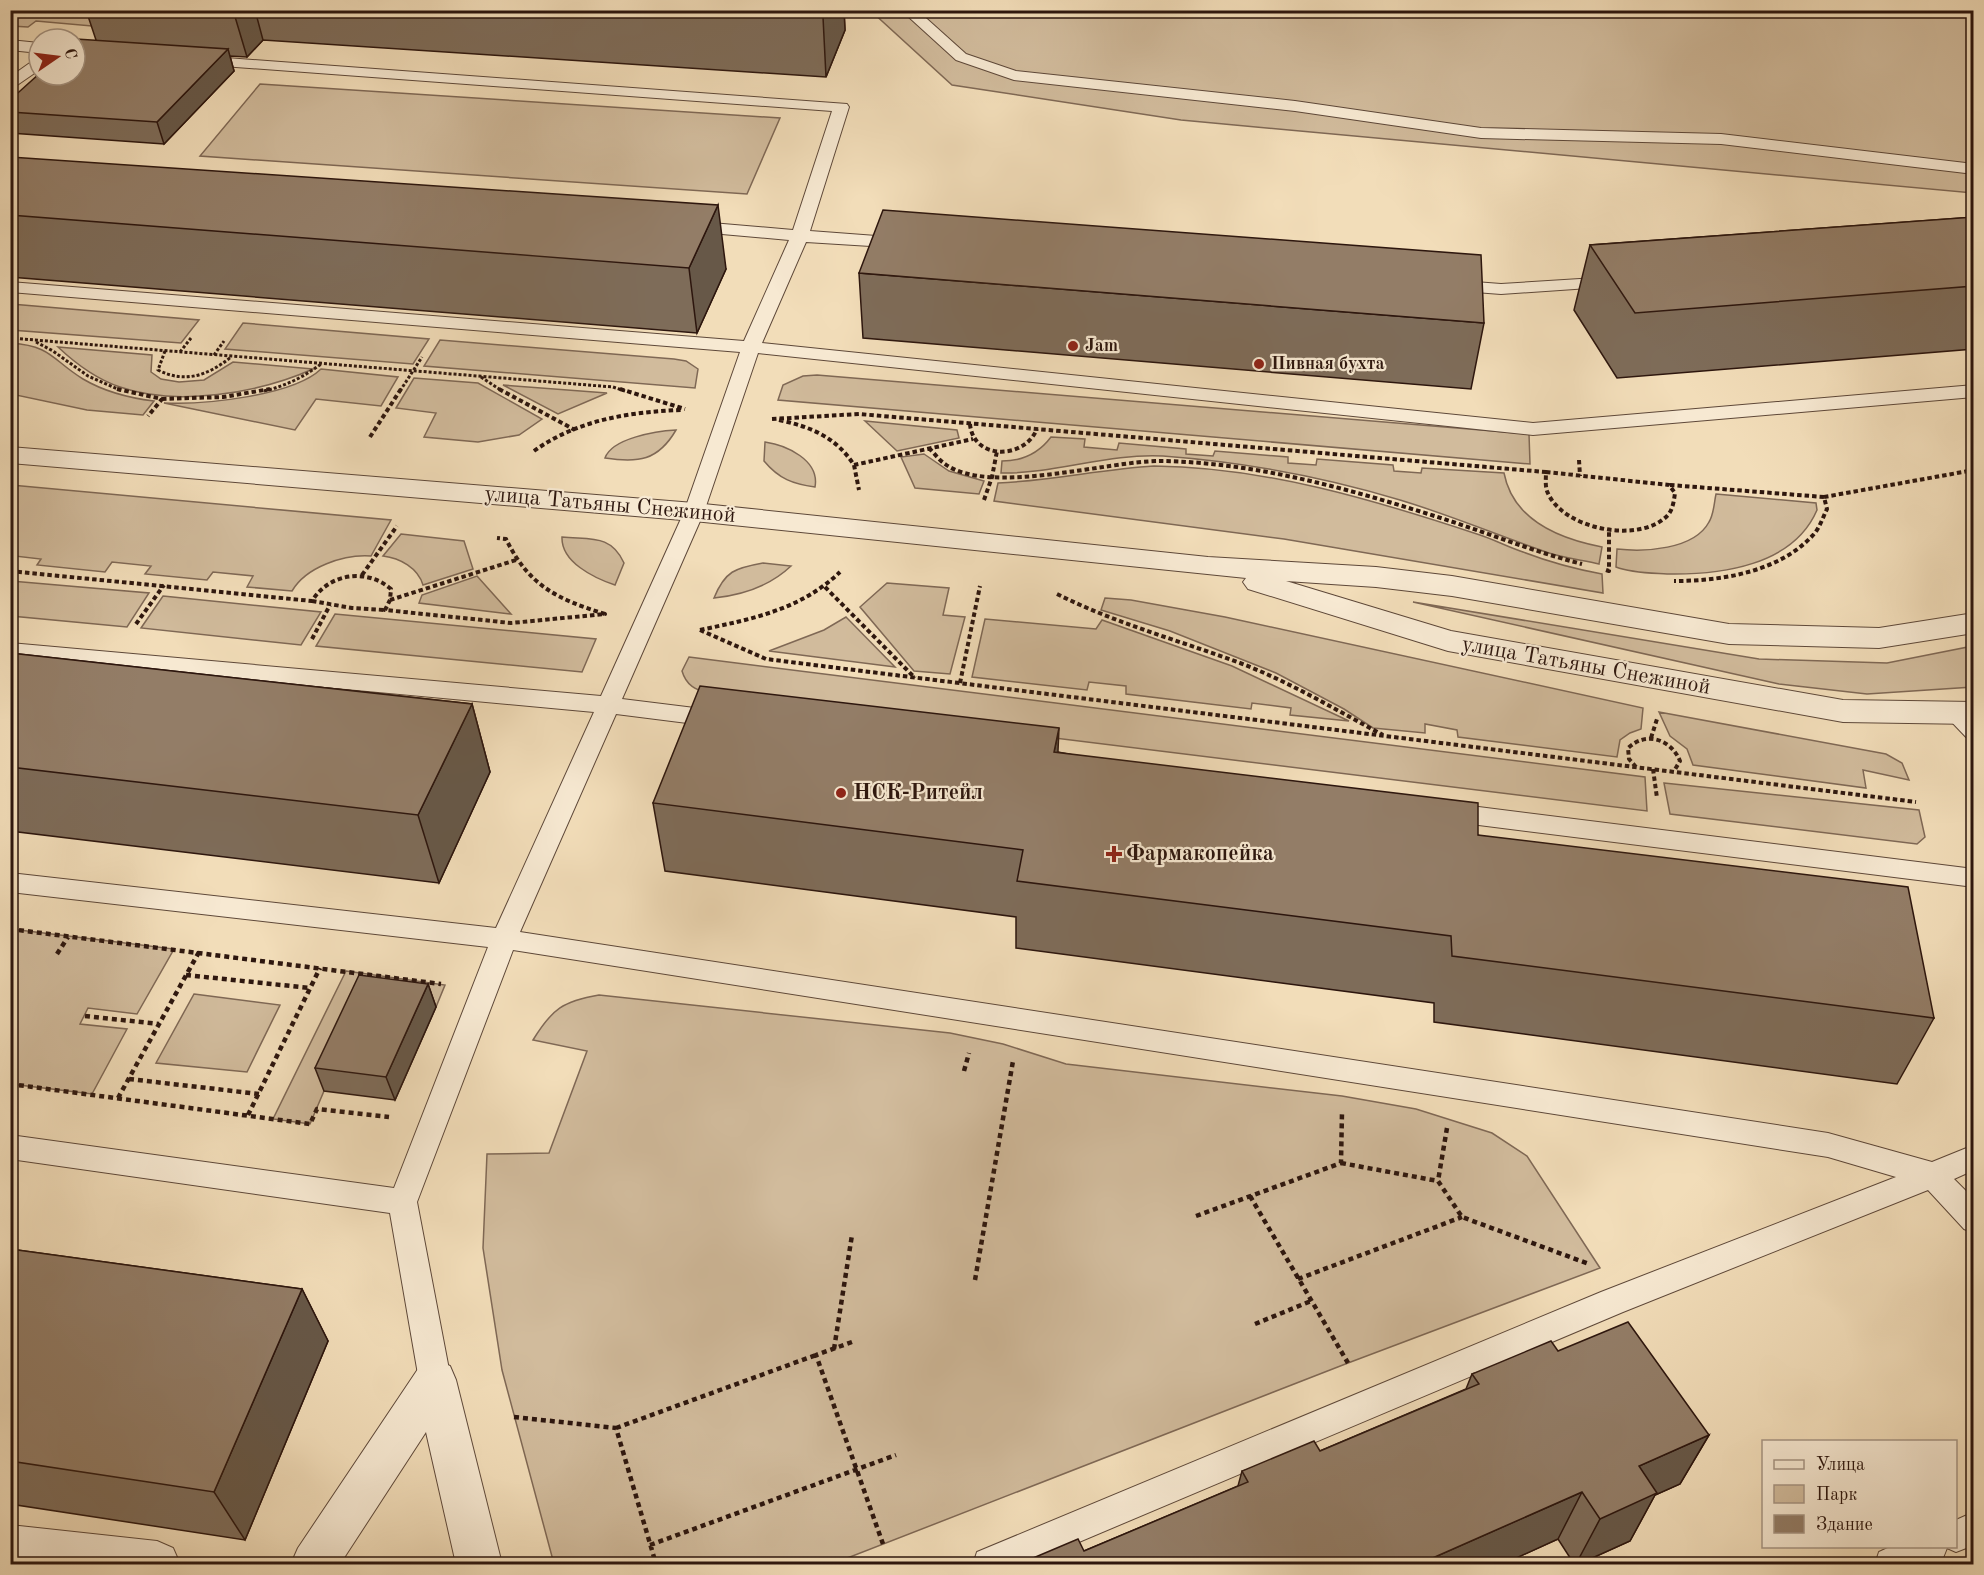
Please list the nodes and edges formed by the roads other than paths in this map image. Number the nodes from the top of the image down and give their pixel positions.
1 (908, 10) edge
2 (10, 45) edge
3 (27, 47) edge
4 (183, 59) edge
5 (27, 72) edge
6 (10, 85) edge
7 (1974, 169) edge
8 (671, 224) edge
9 (800, 236) junction
10 (919, 245) edge
11 (1631, 281) edge
12 (1429, 284) edge
13 (10, 287) edge
14 (751, 347) junction
15 (1974, 391) edge
16 (10, 455) edge
17 (694, 512) junction
18 (1208, 566) junction
19 (1974, 623) edge
20 (10, 650) edge
21 (608, 705) junction
22 (1968, 719) edge
23 (738, 722) edge
24 (1425, 809) edge
25 (10, 882) edge
26 (1972, 882) edge
27 (504, 939) junction
28 (10, 1147) edge
29 (1974, 1156) edge
30 (1933, 1175) junction
31 (403, 1202) junction
32 (1974, 1220) edge
33 (435, 1380) junction
34 (1974, 1527) edge
35 (1957, 1536) edge
36 (10, 1547) edge
37 (1927, 1548) edge
38 (157, 1564) edge
39 (314, 1564) edge
40 (479, 1564) edge
41 (989, 1564) edge
42 (1891, 1564) edge

1 - 7 lane
2 - 3 lane
4 - 9 lane
5 - 6 lane
8 - 9 lane
9 - 10 lane
9 - 14 lane
11 - 12 lane
13 - 14 lane
14 - 15 lane
14 - 17 lane
16 - 17 street, улица Татьяны Снежиной
17 - 18 street, улица Татьяны Снежиной
17 - 21 lane
18 - 19 street, улица Татьяны Снежиной
18 - 22 street, улица Татьяны Снежиной
20 - 21 lane
21 - 23 lane
21 - 27 lane
24 - 26 lane
25 - 27 lane
27 - 30 lane
27 - 31 lane
28 - 31 lane
29 - 30 lane
30 - 32 lane
30 - 41 lane
31 - 33 lane
33 - 39 street
33 - 40 street
34 - 35 lane
36 - 38 street
37 - 42 lane

